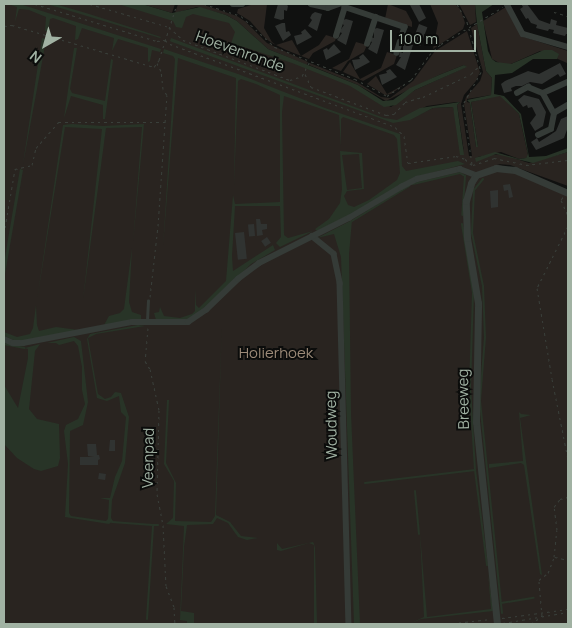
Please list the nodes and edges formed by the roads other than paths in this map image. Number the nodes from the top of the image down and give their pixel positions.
1 (233, 4) edge
2 (242, 4) edge
3 (311, 4) edge
4 (507, 4) edge
5 (343, 5) edge
6 (376, 17) junction
7 (336, 36) dead end
8 (367, 44) dead end
9 (568, 47) edge
10 (397, 53) dead end
11 (568, 82) edge
12 (517, 93) dead end
13 (544, 93) junction
14 (568, 104) edge
15 (554, 113) junction
16 (538, 135) dead end
17 (476, 175) junction
18 (567, 192) edge
19 (312, 236) junction
20 (148, 301) road end
21 (148, 322) junction
22 (4, 339) edge
23 (497, 622) edge
24 (349, 624) edge

1 - 2 street
3 - 5 street
4 - 9 street
5 - 6 street
5 - 7 street
6 - 8 street
6 - 10 street
11 - 13 street
12 - 13 street
13 - 15 street
14 - 15 street
15 - 16 street
17 - 18 street
17 - 19 street
17 - 23 street, Breeweg
19 - 21 street
19 - 24 street, Woudweg
20 - 21 lane
21 - 22 street

